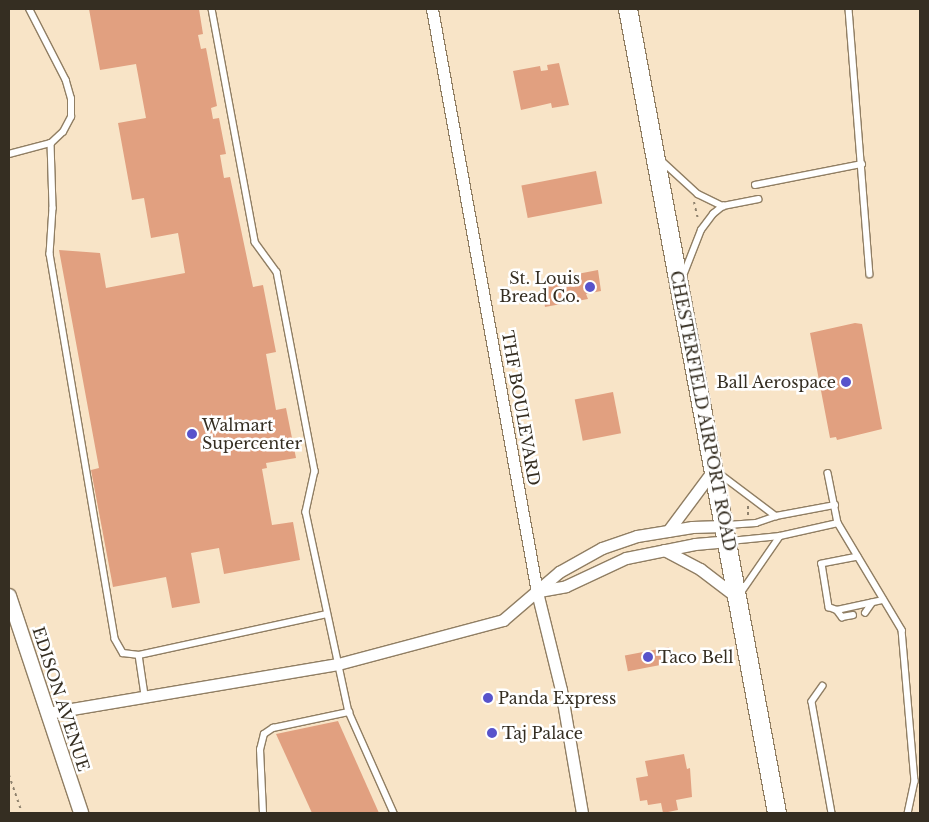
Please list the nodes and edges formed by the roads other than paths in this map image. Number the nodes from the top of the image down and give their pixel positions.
1 (29, 9) edge
2 (212, 9) edge
3 (432, 9) edge
4 (628, 9) edge
5 (849, 9) edge
6 (50, 143) junction
7 (9, 154) edge
8 (655, 155) junction
9 (862, 164) junction
10 (755, 185) dead end
11 (758, 199) dead end
12 (723, 206) junction
13 (870, 274) dead end
14 (679, 286) junction
15 (714, 469) junction
16 (828, 473) dead end
17 (835, 505) junction
18 (776, 516) junction
19 (838, 523) junction
20 (668, 531) junction
21 (726, 534) junction
22 (780, 536) junction
23 (664, 550) junction
24 (858, 557) junction
25 (538, 592) junction
26 (9, 596) edge
27 (738, 598) junction
28 (883, 600) junction
29 (872, 603) junction
30 (837, 610) junction
31 (327, 614) junction
32 (865, 614) dead end
33 (854, 615) dead end
34 (139, 655) junction
35 (338, 664) junction
36 (823, 686) dead end
37 (145, 695) junction
38 (348, 712) junction
39 (48, 714) junction
40 (81, 813) edge
41 (263, 813) edge
42 (394, 813) edge
43 (582, 813) edge
44 (777, 813) edge
45 (832, 813) edge
46 (903, 813) edge
47 (908, 813) edge

1 - 6 lane
2 - 31 lane
3 - 25 street, THF BOULEVARD
4 - 8 main road, CHESTERFIELD AIRPORT ROAD
5 - 9 lane
6 - 7 lane
6 - 34 lane
8 - 12 lane
8 - 14 main road, CHESTERFIELD AIRPORT ROAD
9 - 10 lane
9 - 13 lane
11 - 12 lane
12 - 14 lane
14 - 15 main road, CHESTERFIELD AIRPORT ROAD
15 - 18 lane
15 - 20 street
15 - 21 main road, CHESTERFIELD AIRPORT ROAD
16 - 17 lane
17 - 18 lane
17 - 19 lane
18 - 21 lane
19 - 22 lane
19 - 24 lane
20 - 21 street
20 - 25 street
21 - 22 lane
21 - 23 street
21 - 27 main road, CHESTERFIELD AIRPORT ROAD
22 - 27 lane
23 - 25 street
23 - 27 street
24 - 28 lane
24 - 30 lane
25 - 35 street
25 - 43 street, THF BOULEVARD
26 - 39 street, EDISON AVENUE
27 - 44 main road, CHESTERFIELD AIRPORT ROAD
28 - 29 lane
28 - 47 lane
29 - 30 lane
29 - 32 lane
30 - 33 lane
31 - 34 lane
31 - 35 lane
34 - 37 lane
35 - 37 street
35 - 38 lane
36 - 45 lane
37 - 39 street
38 - 41 lane
38 - 42 lane
39 - 40 street, EDISON AVENUE
46 - 47 lane

